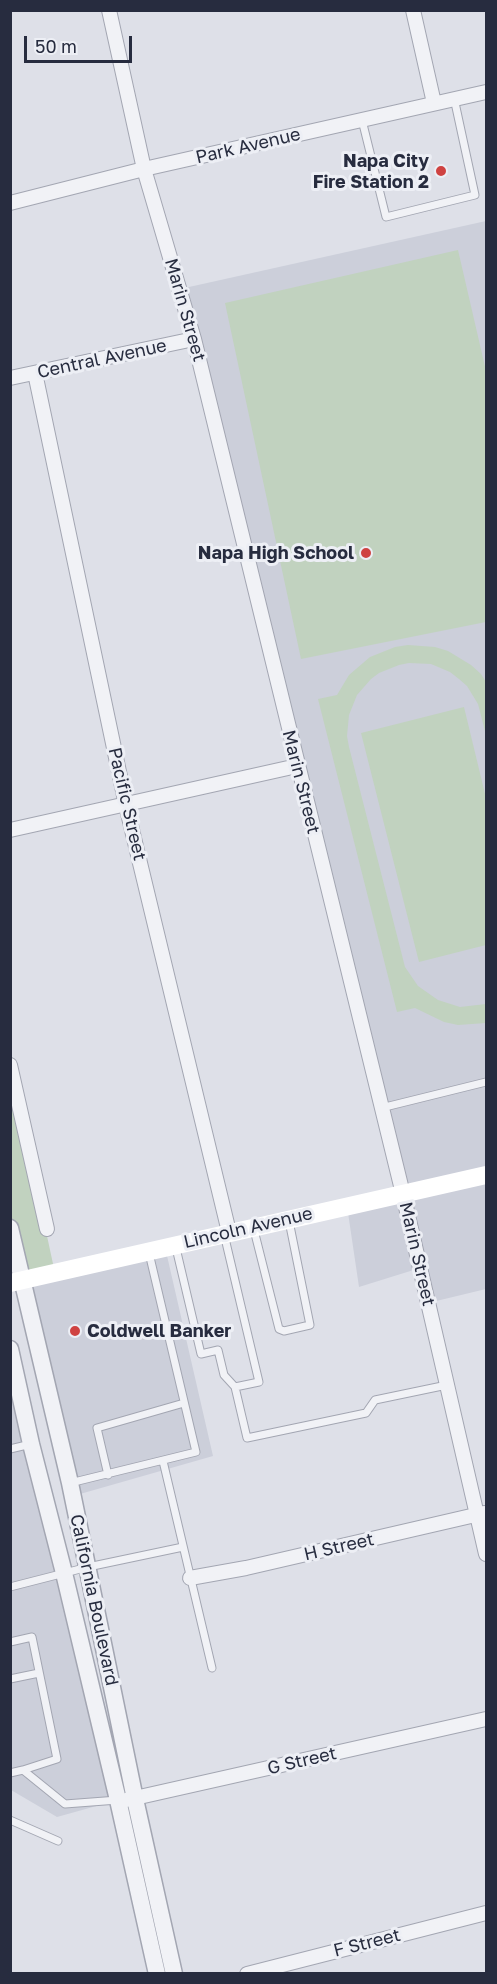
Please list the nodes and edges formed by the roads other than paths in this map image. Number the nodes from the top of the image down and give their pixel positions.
1 (109, 10) edge
2 (412, 10) edge
3 (486, 92) edge
4 (454, 98) junction
5 (434, 103) junction
6 (362, 120) junction
7 (144, 169) junction
8 (10, 203) edge
9 (194, 339) junction
10 (35, 373) junction
11 (10, 378) edge
12 (297, 766) junction
13 (126, 805) junction
14 (10, 830) edge
15 (10, 1065) edge
16 (486, 1082) edge
17 (381, 1108) junction
18 (486, 1175) edge
19 (403, 1194) junction
20 (289, 1219) junction
21 (253, 1227) junction
22 (10, 1228) edge
23 (47, 1228) dead end
24 (227, 1233) junction
25 (176, 1245) junction
26 (149, 1251) junction
27 (16, 1281) edge
28 (10, 1349) edge
29 (447, 1385) junction
30 (235, 1387) junction
31 (184, 1403) junction
32 (31, 1444) junction
33 (10, 1449) edge
34 (163, 1461) junction
35 (108, 1475) junction
36 (70, 1484) junction
37 (482, 1514) edge
38 (183, 1547) junction
39 (486, 1554) edge
40 (88, 1567) junction
41 (64, 1573) junction
42 (190, 1578) junction
43 (10, 1587) edge
44 (10, 1642) edge
45 (212, 1668) dead end
46 (39, 1673) junction
47 (10, 1679) edge
48 (486, 1719) edge
49 (23, 1770) junction
50 (10, 1773) edge
51 (126, 1800) junction
52 (10, 1820) edge
53 (58, 1841) dead end
54 (486, 1913) edge
55 (157, 1974) edge
56 (174, 1974) edge
57 (247, 1974) edge

1 - 7 street, Marin Street
2 - 5 street
3 - 4 street, Park Avenue
4 - 5 street, Park Avenue
4 - 6 lane
5 - 6 street, Park Avenue
6 - 7 street, Park Avenue
7 - 8 street, Park Avenue
7 - 9 street, Marin Street
9 - 10 street, Central Avenue
9 - 12 street, Marin Street
10 - 11 street, Central Avenue
10 - 13 street, Pacific Street
12 - 13 street
12 - 17 street, Marin Street
13 - 14 street
13 - 24 street, Pacific Street
15 - 23 street
16 - 17 lane
17 - 19 street, Marin Street
18 - 19 main road, Lincoln Avenue
19 - 20 main road, Lincoln Avenue
19 - 29 street, Marin Street
20 - 21 main road, Lincoln Avenue
20 - 21 lane
21 - 24 main road, Lincoln Avenue
22 - 27 street, California Boulevard
24 - 25 main road, Lincoln Avenue
24 - 30 lane
25 - 26 main road, Lincoln Avenue
25 - 30 lane
26 - 27 main road, Lincoln Avenue
26 - 31 lane
27 - 36 street, California Boulevard
28 - 32 street, California Boulevard
29 - 30 lane
29 - 37 street, Marin Street
31 - 34 lane
31 - 35 lane
32 - 33 lane
32 - 41 street, California Boulevard
34 - 35 lane
34 - 38 lane
35 - 36 lane
36 - 40 street, California Boulevard
37 - 39 street, Marin Street
37 - 42 street, H Street
38 - 40 lane
38 - 42 lane
40 - 41 lane
40 - 51 street, California Boulevard
41 - 43 lane
41 - 51 street, California Boulevard
42 - 45 lane
44 - 46 lane
46 - 47 lane
46 - 49 lane
48 - 51 street, G Street
49 - 50 lane
49 - 51 lane
51 - 55 street, California Boulevard
51 - 56 street, California Boulevard
52 - 53 lane
54 - 57 street, F Street

